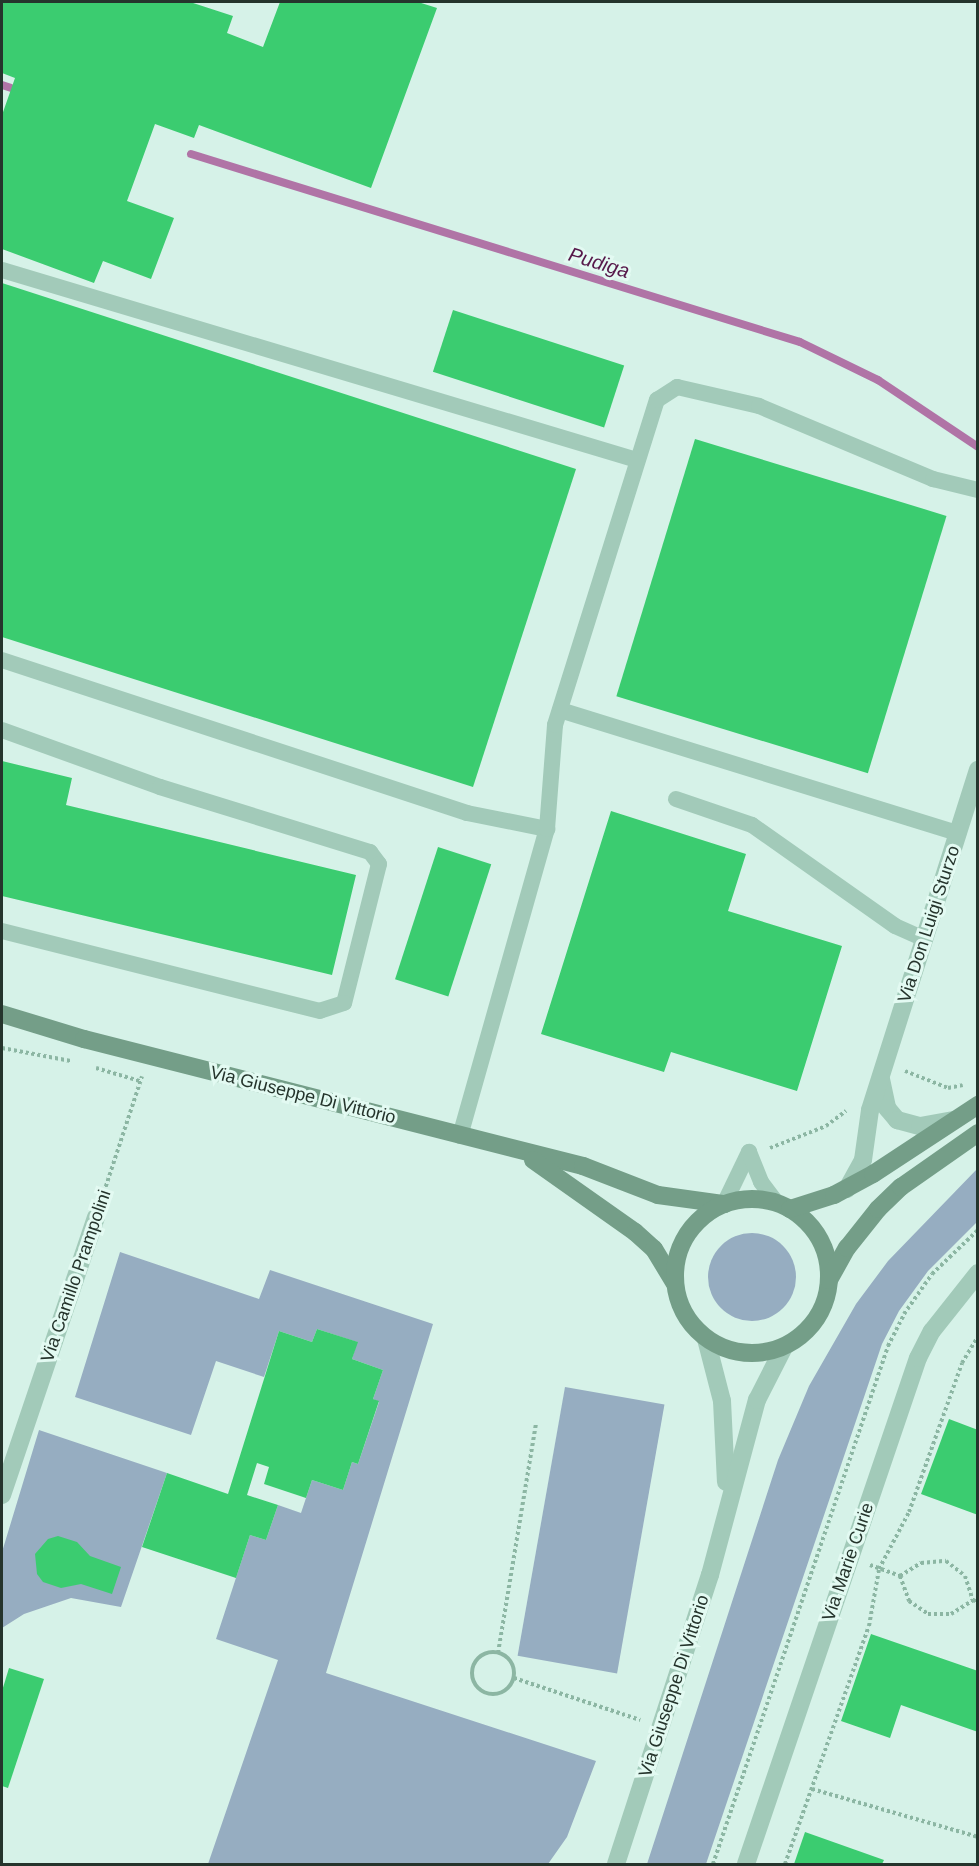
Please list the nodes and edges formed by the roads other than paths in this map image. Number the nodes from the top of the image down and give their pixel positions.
1 (2, 270) edge
2 (637, 460) junction
3 (978, 490) edge
4 (2, 660) edge
5 (560, 710) junction
6 (2, 730) edge
7 (978, 770) edge
8 (676, 799) dead end
9 (547, 829) junction
10 (958, 833) junction
11 (2, 931) edge
12 (924, 939) junction
13 (2, 1014) edge
14 (2, 1023) edge
15 (84, 1039) junction
16 (880, 1077) junction
17 (978, 1105) edge
18 (956, 1120) junction
19 (978, 1133) edge
20 (460, 1136) junction
21 (522, 1153) junction
22 (847, 1189) junction
23 (724, 1204) junction
24 (784, 1206) junction
25 (96, 1217) road end
26 (978, 1273) edge
27 (829, 1280) junction
28 (674, 1283) junction
29 (706, 1339) junction
30 (784, 1347) junction
31 (2, 1495) edge
32 (726, 1506) junction
33 (616, 1864) edge
34 (746, 1864) edge

1 - 2 lane
2 - 3 lane
2 - 5 lane
4 - 9 lane
5 - 9 lane
5 - 10 lane
6 - 11 lane
7 - 10 street, Via Don Luigi Sturzo
8 - 12 lane
9 - 20 lane
10 - 12 street, Via Don Luigi Sturzo
12 - 16 street, Via Don Luigi Sturzo
13 - 15 street, Via Giuseppe Di Vittorio
14 - 15 street, Via Giuseppe Di Vittorio
15 - 20 street, Via Giuseppe Di Vittorio
16 - 18 street
16 - 22 street, Via Don Luigi Sturzo
17 - 18 street
18 - 22 street
19 - 27 street
20 - 21 street, Via Giuseppe Di Vittorio
21 - 23 street, Via Giuseppe Di Vittorio
21 - 28 street, Via Giuseppe Di Vittorio
22 - 24 street
23 - 24 street
23 - 24 lane
23 - 28 street
24 - 27 street
25 - 31 street, Via Camillo Prampolini
26 - 34 street, Via Marie Curie
27 - 30 street
28 - 29 street
29 - 30 street
29 - 32 street, Via Giuseppe Di Vittorio
30 - 32 street, Via Giuseppe Di Vittorio
32 - 33 street, Via Giuseppe Di Vittorio

